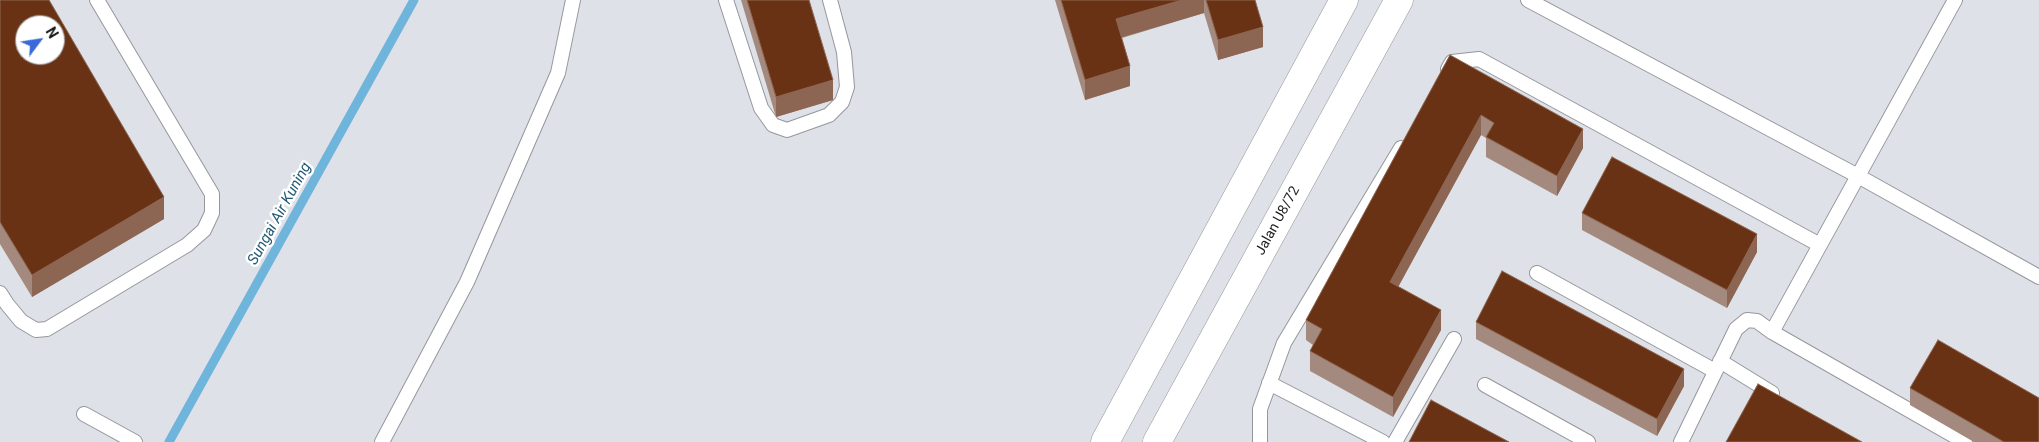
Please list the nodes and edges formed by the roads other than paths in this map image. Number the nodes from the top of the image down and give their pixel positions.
1 (97, 0) edge
2 (573, 0) edge
3 (726, 0) edge
4 (830, 0) edge
5 (1344, 0) edge
6 (1399, 0) edge
7 (1528, 0) edge
8 (1955, 0) edge
9 (1442, 79) edge
10 (1406, 138) edge
11 (1858, 176) junction
12 (1820, 245) junction
13 (1537, 272) dead end
14 (2039, 277) edge
15 (0, 293) edge
16 (1772, 332) junction
17 (1454, 339) dead end
18 (1718, 366) junction
19 (1269, 384) junction
20 (1485, 385) dead end
21 (1786, 402) edge
22 (84, 414) dead end
23 (135, 442) edge
24 (382, 442) edge
25 (1105, 442) edge
26 (1157, 442) edge
27 (1260, 442) edge
28 (1383, 442) edge
29 (1395, 442) edge
30 (1588, 442) edge
31 (1681, 442) edge
32 (1965, 442) edge

1 - 15 lane
2 - 24 lane
3 - 4 lane
5 - 25 street
6 - 26 street, Jalan U8/72
7 - 11 lane
8 - 11 lane
9 - 12 lane
10 - 19 lane
11 - 12 lane
11 - 14 lane
12 - 16 lane
13 - 18 lane
16 - 18 lane
16 - 32 lane
17 - 29 lane
18 - 21 lane
18 - 31 lane
19 - 27 lane
19 - 28 lane
20 - 30 lane
22 - 23 lane

